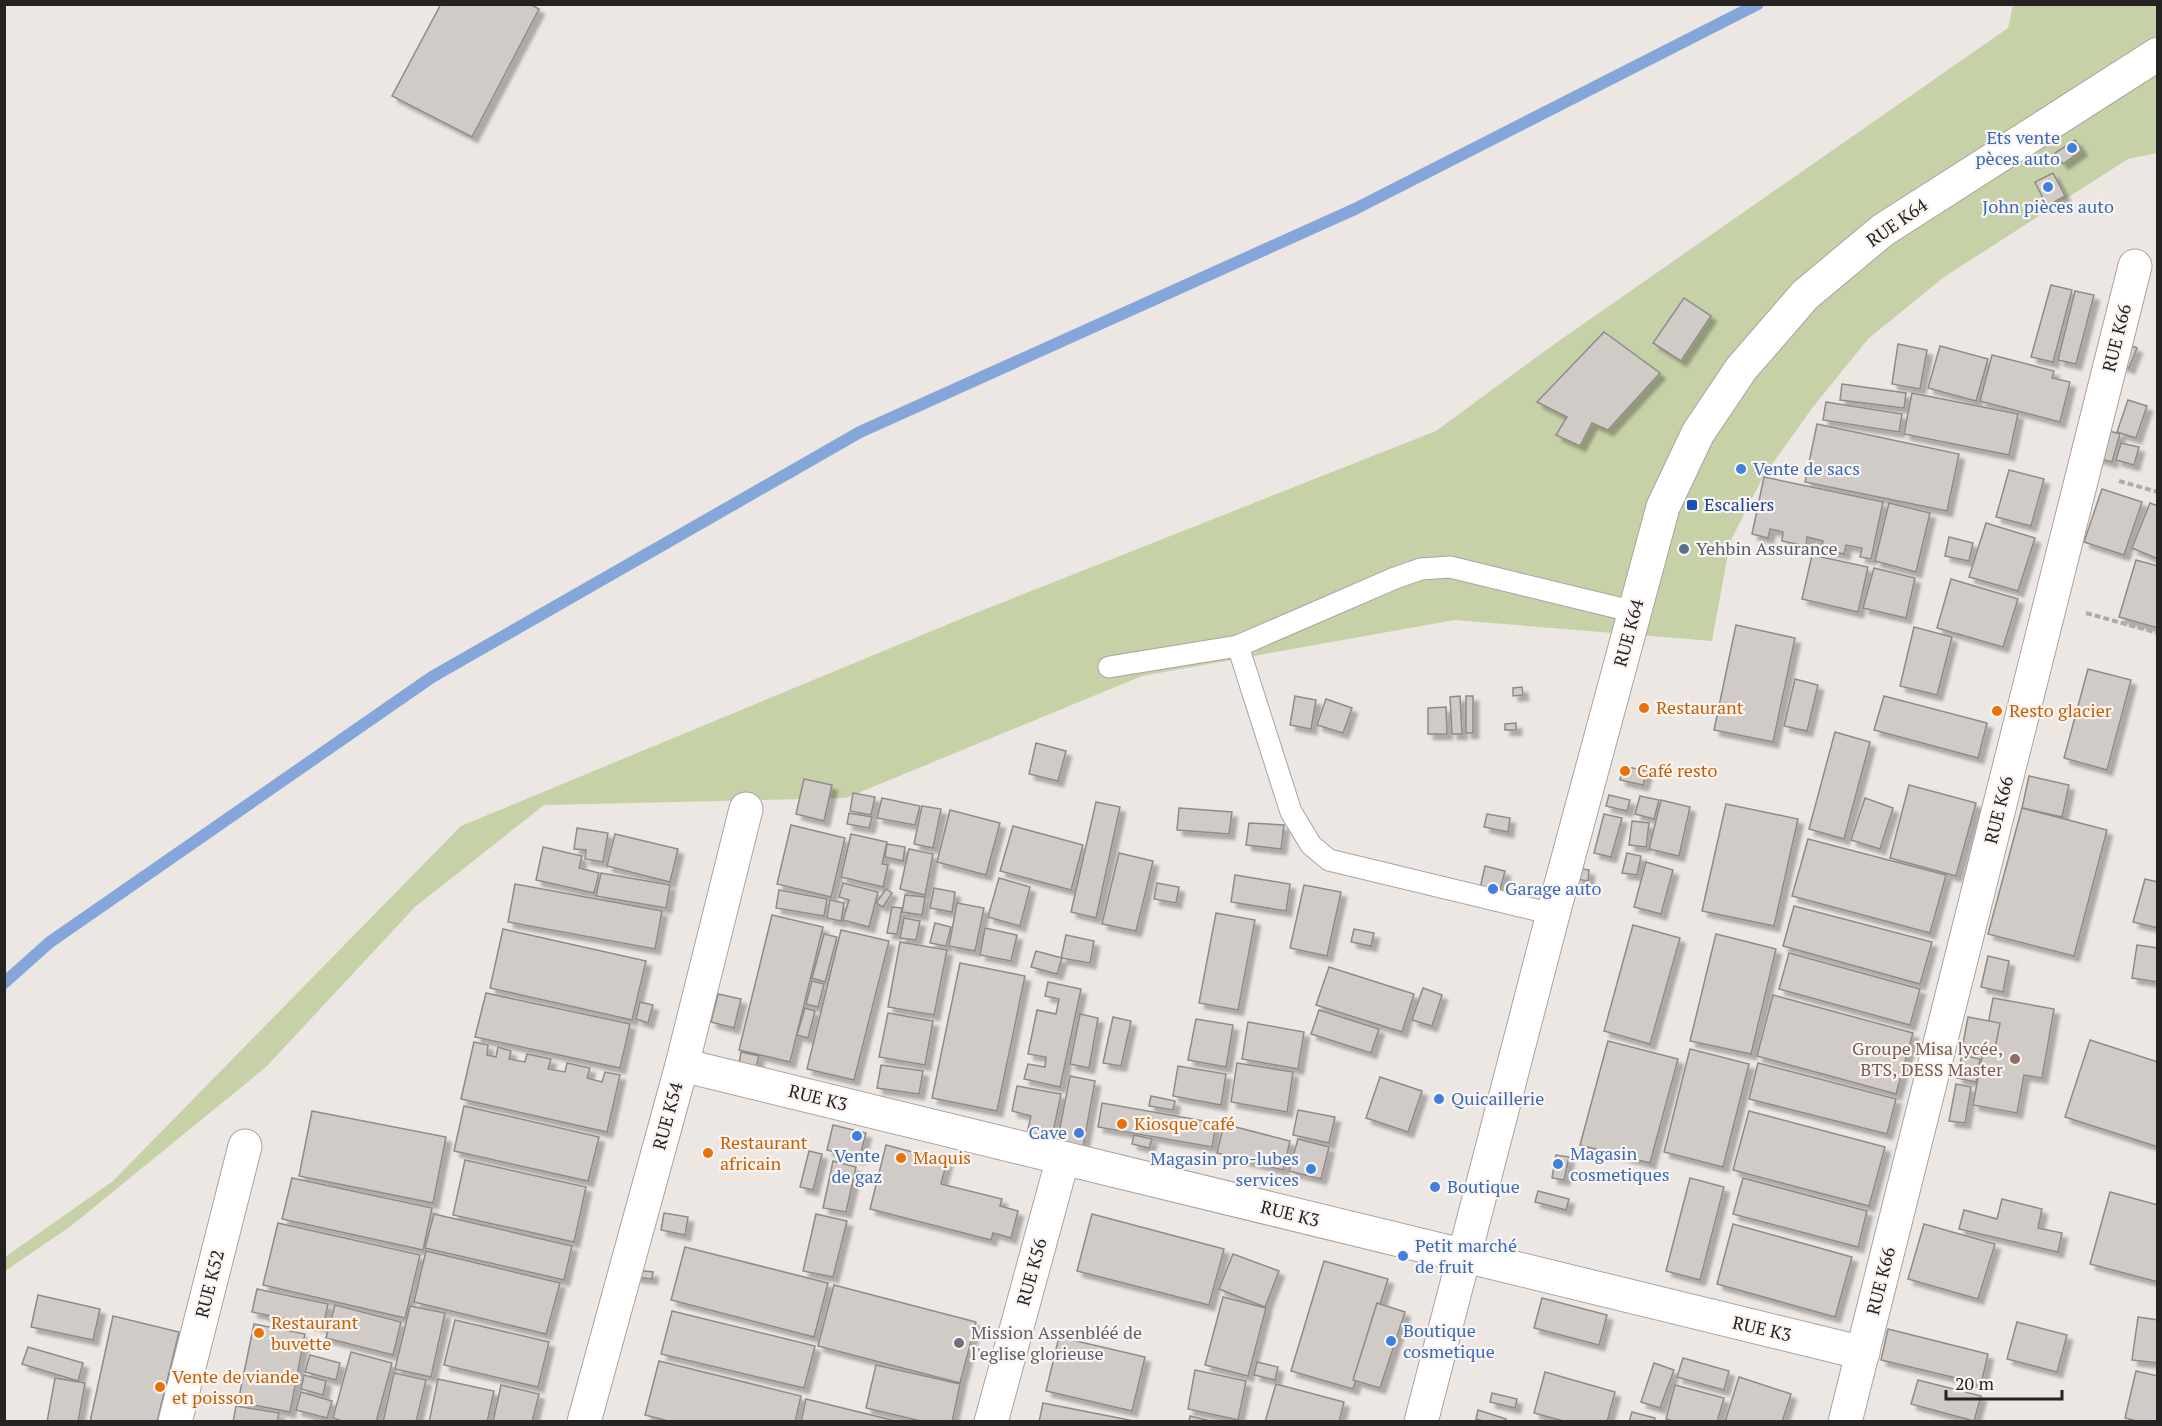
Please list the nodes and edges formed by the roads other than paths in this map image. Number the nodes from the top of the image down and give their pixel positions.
1 (2157, 54) edge
2 (2135, 266) dead end
3 (1635, 612) junction
4 (1238, 646) junction
5 (1109, 667) dead end
6 (746, 809) dead end
7 (1553, 914) junction
8 (682, 1065) junction
9 (245, 1146) dead end
10 (1064, 1158) junction
11 (1465, 1257) junction
12 (1863, 1353) junction
13 (175, 1422) edge
14 (584, 1422) edge
15 (991, 1422) edge
16 (1421, 1422) edge
17 (1845, 1422) edge

1 - 3 street, RUE K64
2 - 12 street, RUE K66
3 - 4 lane
3 - 7 street, RUE K64
4 - 5 lane
4 - 7 lane
6 - 8 street, RUE K54
7 - 11 street, RUE K64
8 - 10 street, RUE K3
8 - 14 street, RUE K54
9 - 13 street, RUE K52
10 - 11 street, RUE K3
10 - 15 street, RUE K56
11 - 12 street, RUE K3
11 - 16 street, RUE K64
12 - 17 street, RUE K66

